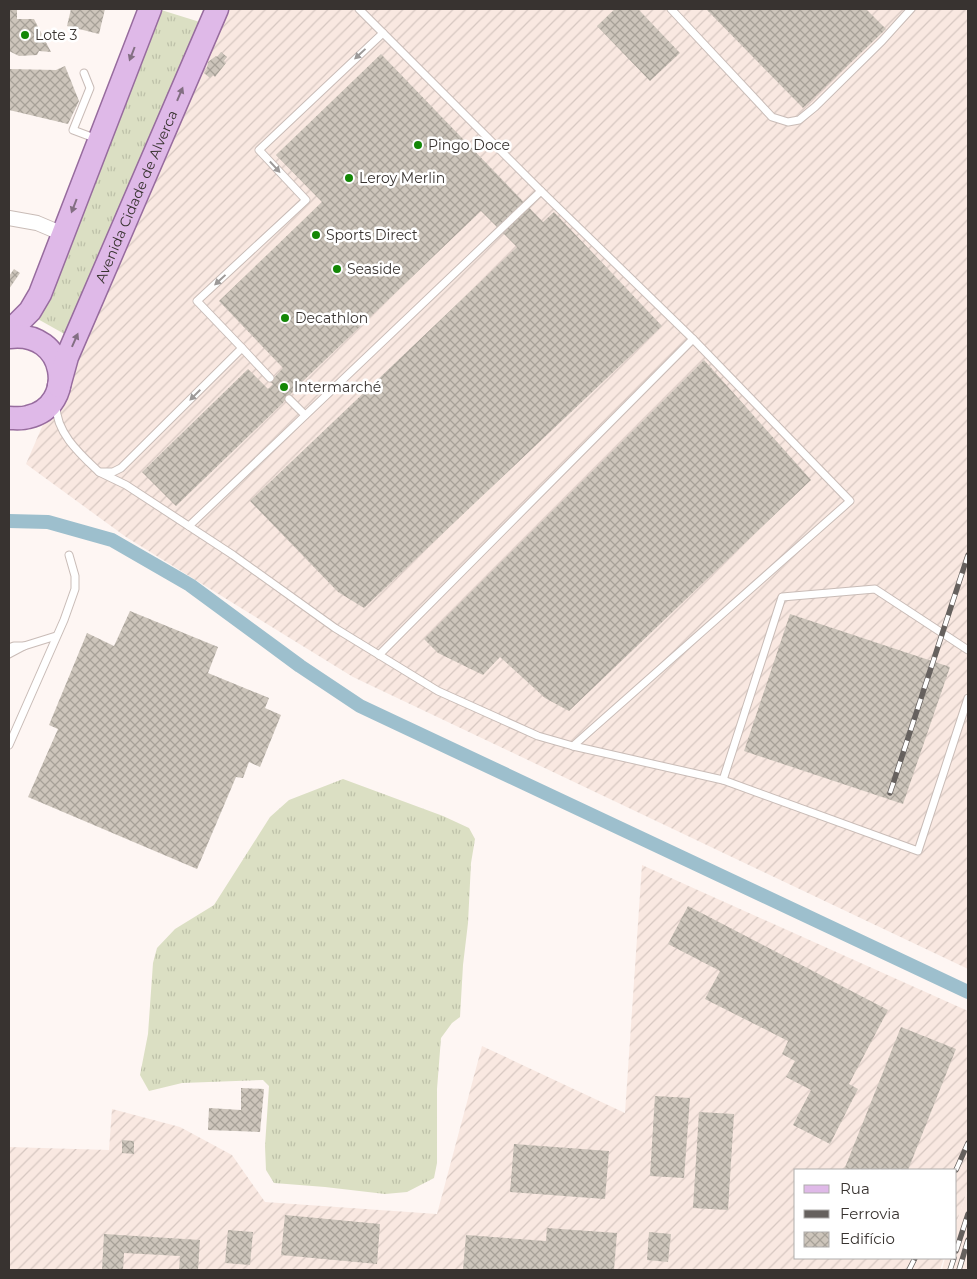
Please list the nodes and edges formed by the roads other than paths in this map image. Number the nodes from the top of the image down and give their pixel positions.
1 (150, 9) edge
2 (217, 9) edge
3 (358, 9) edge
4 (670, 9) edge
5 (911, 9) edge
6 (383, 33) junction
7 (84, 73) dead end
8 (99, 140) junction
9 (541, 191) junction
10 (9, 218) edge
11 (63, 234) junction
12 (9, 332) edge
13 (9, 337) edge
14 (693, 339) junction
15 (242, 348) junction
16 (270, 378) dead end
17 (58, 390) junction
18 (289, 399) dead end
19 (304, 415) junction
20 (9, 417) edge
21 (98, 472) junction
22 (189, 526) junction
23 (69, 556) dead end
24 (56, 636) junction
25 (24, 646) junction
26 (9, 648) edge
27 (968, 650) edge
28 (9, 654) edge
29 (379, 655) junction
30 (968, 698) edge
31 (9, 745) edge
32 (573, 746) junction
33 (723, 780) junction

1 -> 8 main road
17 -> 2 main road, Avenida Cidade de Alverca
3 - 6 lane
4 - 5 lane
6 - 9 lane
6 -> 15 lane
7 - 8 lane
8 -> 11 main road
9 - 14 lane
9 - 19 lane
10 - 11 street
11 - 12 main road
13 - 17 main road
14 - 29 lane
14 - 32 lane
15 - 16 lane
15 -> 21 lane
17 - 20 main road
17 - 21 lane
18 - 19 lane
19 - 22 lane
21 - 22 lane
22 - 29 lane
23 - 24 lane
24 - 25 lane
24 - 31 lane
25 - 26 lane
25 - 28 lane
27 - 33 lane
29 - 32 lane
30 - 33 lane
32 - 33 lane

